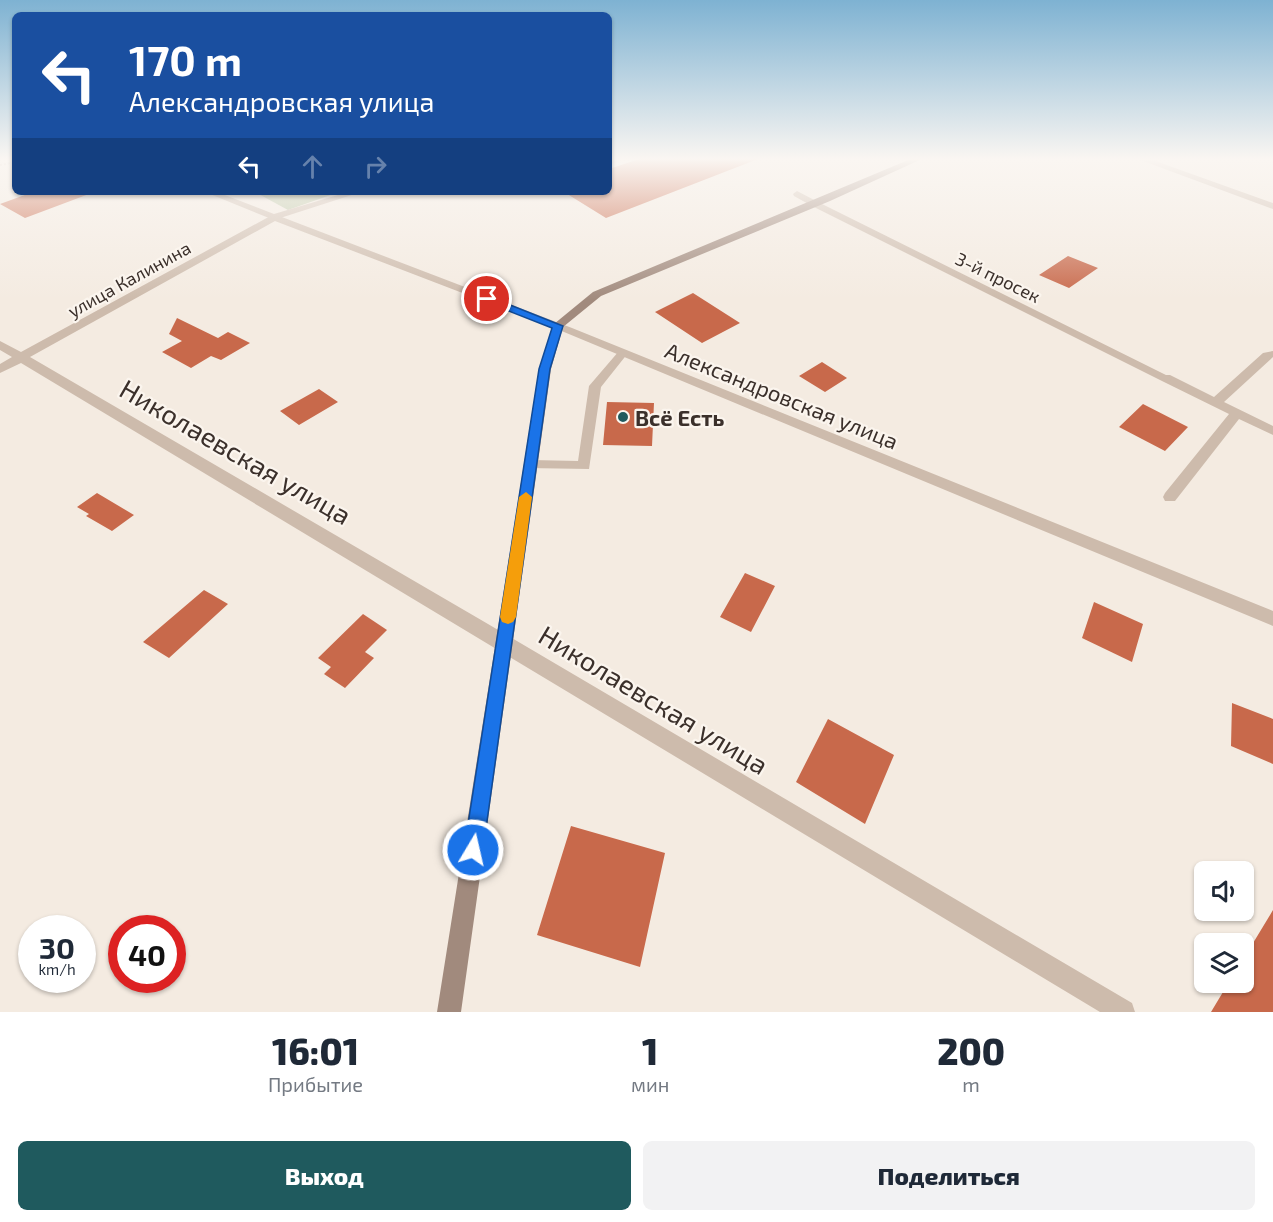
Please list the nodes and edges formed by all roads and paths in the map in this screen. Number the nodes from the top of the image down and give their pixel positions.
1 (243, 205) edge
2 (313, 205) edge
3 (812, 205) edge
4 (817, 205) edge
5 (273, 217) junction
6 (558, 326) junction
7 (0, 345) edge
8 (623, 353) junction
9 (1273, 354) edge
10 (21, 358) junction
11 (0, 369) edge
12 (1166, 378) joint
13 (1215, 403) junction
14 (1237, 414) junction
15 (1273, 431) edge
16 (531, 465) junction
17 (1170, 497) dead end
18 (1273, 619) edge
19 (504, 643) junction
20 (449, 1012) edge
21 (1123, 1012) edge

1 - 5 lane
2 - 5 lane
3 - 6 street
4 - 12 street, 3-й просек
5 - 6 street, Александровская улица
5 - 10 street, улица Калинина
6 - 8 street, Александровская улица
6 - 16 street
7 - 10 street, Николаевская улица
8 - 16 lane
8 - 18 street, Александровская улица
9 - 13 lane
10 - 11 street, улица Калинина
10 - 19 street, Николаевская улица
12 - 13 lane
13 - 14 lane
14 - 15 lane
14 - 17 lane
16 - 19 street
19 - 20 street
19 - 21 street, Николаевская улица

